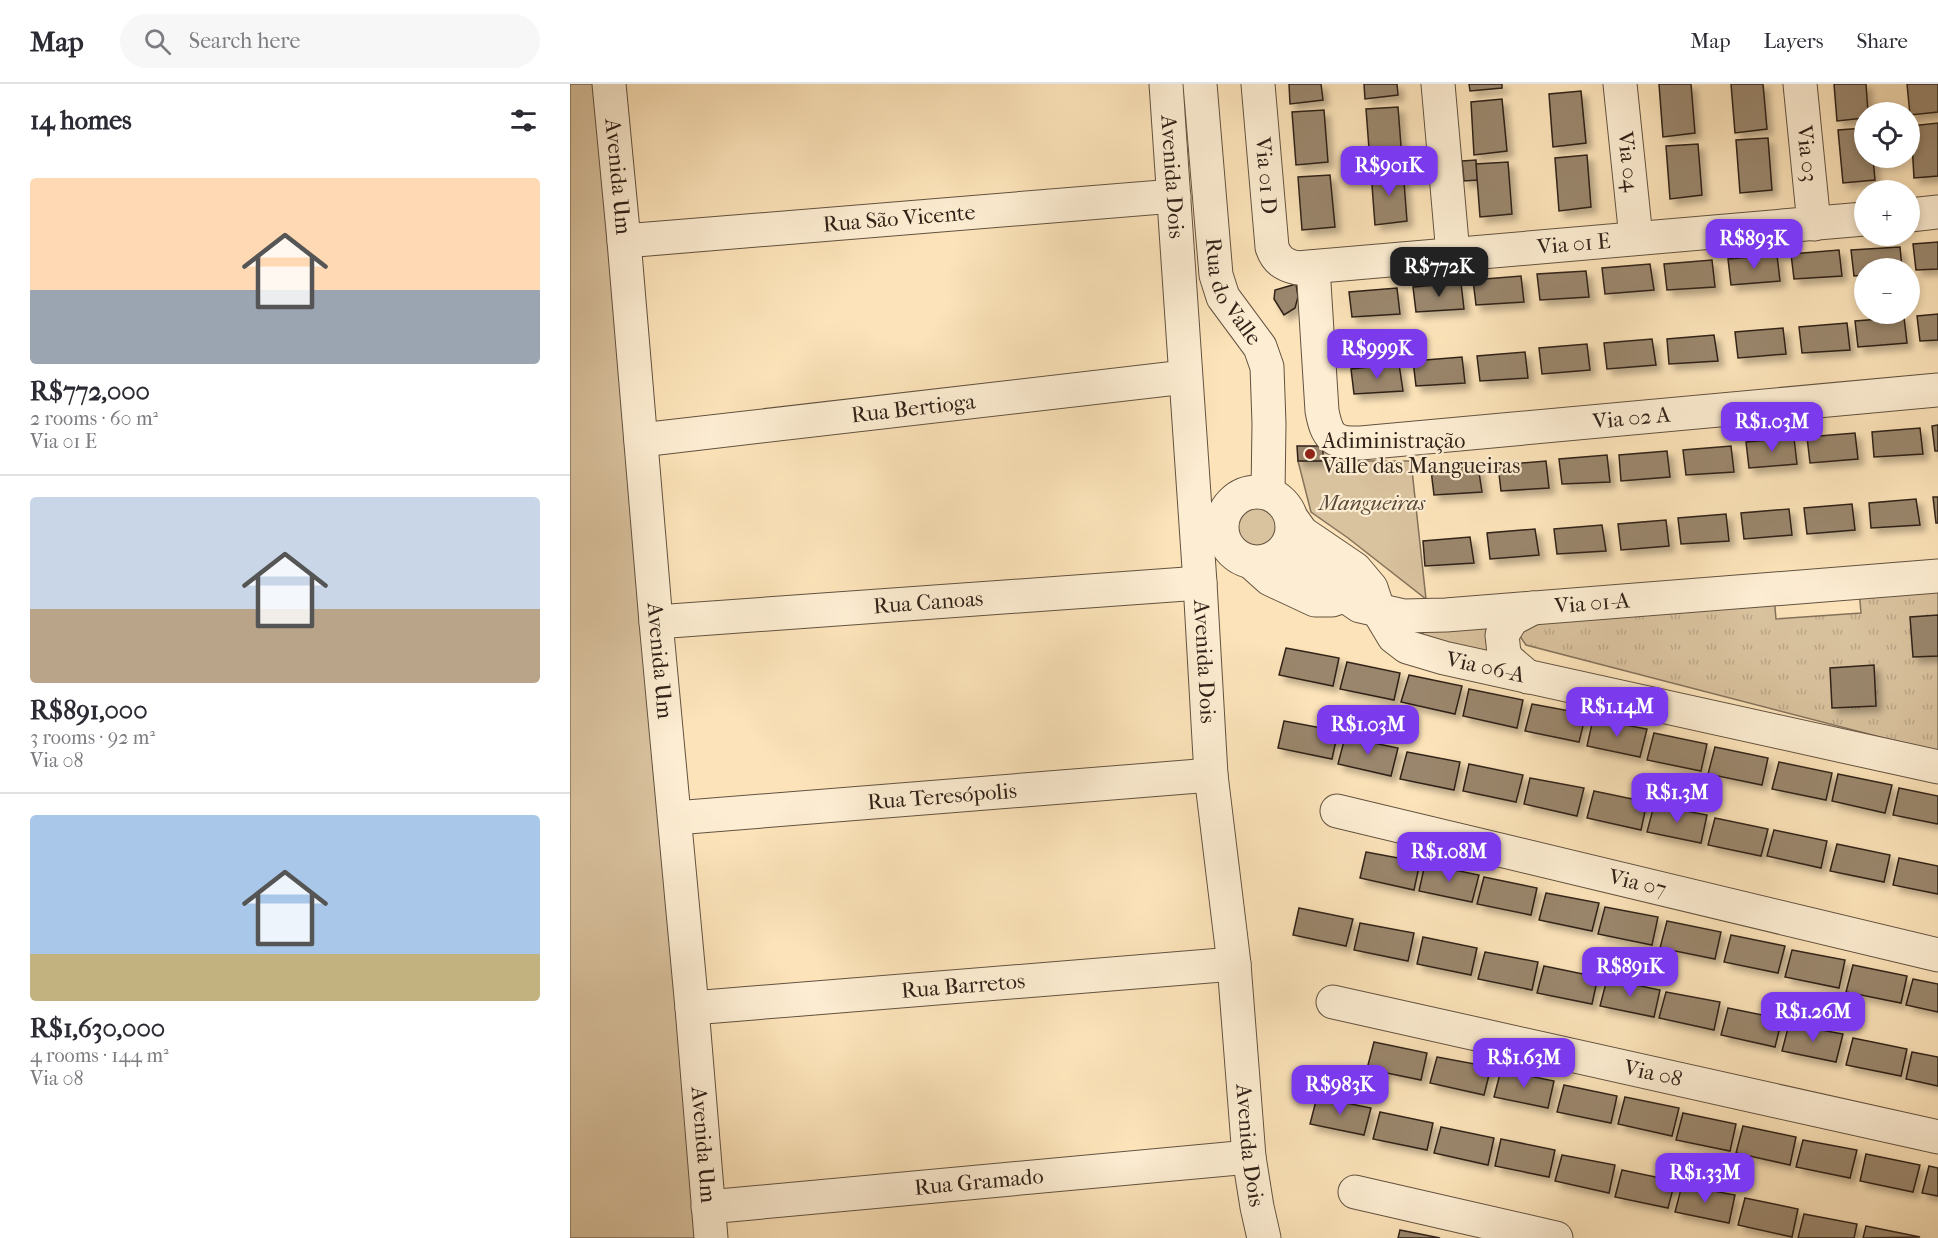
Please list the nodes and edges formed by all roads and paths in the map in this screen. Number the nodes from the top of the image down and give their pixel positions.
1 (609, 84) edge
2 (1166, 84) edge
3 (1200, 84) edge
4 (1258, 84) edge
5 (1438, 84) edge
6 (1620, 84) edge
7 (1800, 84) edge
8 (1174, 196) junction
9 (1938, 212) edge
10 (1920, 214) edge
11 (1854, 220) edge
12 (1814, 224) junction
13 (1636, 238) junction
14 (624, 241) junction
15 (1453, 254) junction
16 (1297, 265) junction
17 (1185, 377) junction
18 (1938, 390) edge
19 (641, 440) junction
20 (1361, 443) joint
21 (1268, 494) junction
22 (1292, 519) junction
23 (1262, 560) junction
24 (1938, 576) edge
25 (1200, 583) junction
26 (1533, 608) junction
27 (1379, 612) junction
28 (656, 622) junction
29 (1528, 677) junction
30 (1938, 767) edge
31 (1211, 776) junction
32 (1337, 811) dead end
33 (675, 818) junction
34 (1938, 955) edge
35 (1234, 964) junction
36 (1333, 1002) dead end
37 (692, 1008) junction
38 (1938, 1137) edge
39 (1249, 1157) junction
40 (1355, 1192) dead end
41 (709, 1222) edge
42 (1264, 1238) edge
43 (1556, 1238) edge

1 - 14 street, Avenida Um
2 - 8 street, Avenida Dois
3 - 21 street, Rua do Valle
4 - 16 street, Via 01 D
5 - 15 street
6 - 13 street, Via 04
7 - 12 street, Via 03
8 - 14 street, Rua São Vicente
8 - 17 street, Avenida Dois
9 - 10 street
11 - 12 street, Via 01 E
12 - 13 street, Via 01 E
13 - 15 street, Via 01 E
14 - 19 street, Avenida Um
15 - 16 street, Via 01 E
16 - 20 street, Via 01 D
17 - 19 street, Rua Bertioga
17 - 25 street, Avenida Dois
18 - 20 street, Via 02 A
19 - 28 street, Avenida Um
21 - 22 street
21 - 23 street
22 - 23 street
22 - 27 street
23 - 27 street
24 - 26 street, Via 01-A
25 - 28 street, Rua Canoas
25 - 31 street, Avenida Dois
26 - 27 street, Via 01-A
26 - 29 street
27 - 29 street, Via 06-A
28 - 33 street, Avenida Um
29 - 30 street, Via 06-A
31 - 33 street, Rua Teresópolis
31 - 35 street, Avenida Dois
32 - 34 street, Via 07
33 - 37 street, Avenida Um
35 - 37 street, Rua Barretos
35 - 39 street, Avenida Dois
36 - 38 street, Via 08
37 - 41 street, Avenida Um
39 - 41 street, Rua Gramado
39 - 42 street, Avenida Dois
40 - 43 street

